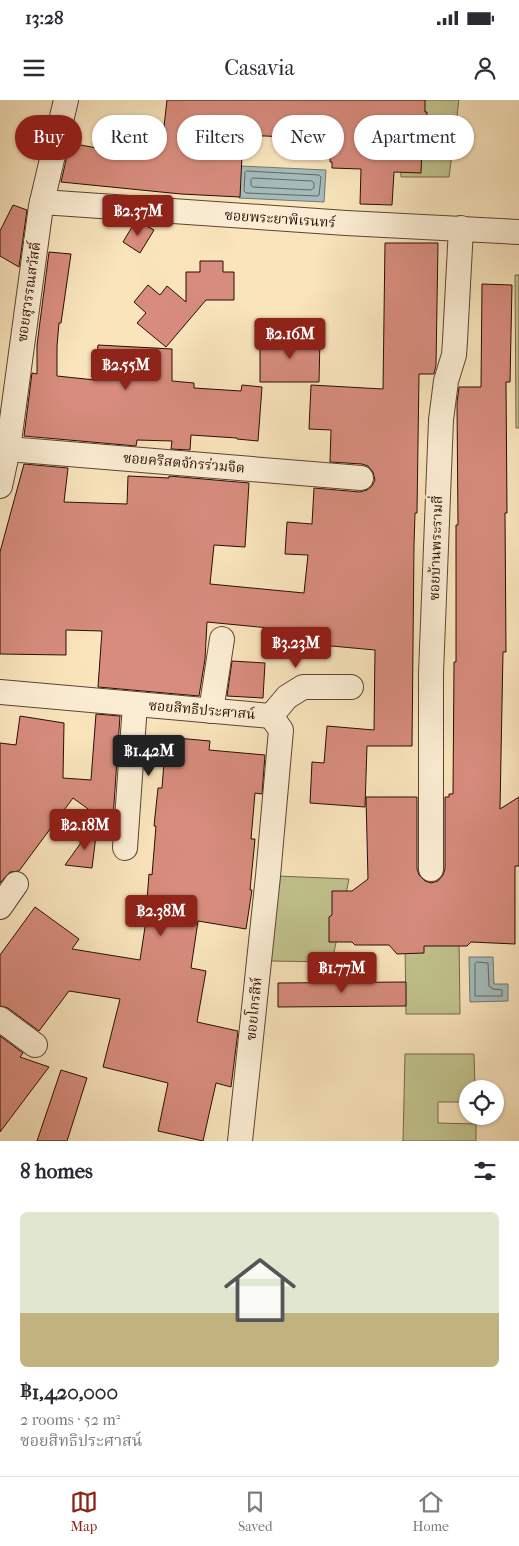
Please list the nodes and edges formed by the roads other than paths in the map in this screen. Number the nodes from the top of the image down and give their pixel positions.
1 (66, 100) edge
2 (42, 202) junction
3 (461, 228) junction
4 (519, 232) edge
5 (8, 449) junction
6 (361, 478) dead end
7 (0, 486) edge
8 (222, 639) dead end
9 (351, 687) dead end
10 (0, 692) edge
11 (135, 704) junction
12 (211, 711) junction
13 (271, 716) junction
14 (125, 848) dead end
15 (432, 870) dead end
16 (268, 876) joint
17 (16, 884) dead end
18 (0, 907) edge
19 (0, 1019) edge
20 (34, 1045) dead end
21 (240, 1141) edge

1 - 2 street, ซอยสุวรรณสวัสดิ์
2 - 3 street, ซอยพระยาพิเรนทร์
2 - 5 street, ซอยสุวรรณสวัสดิ์
3 - 4 street, ซอยพระยาพิเรนทร์
3 - 15 street, ซอยบ้านพระรามสี่
5 - 6 street, ซอยคริสตจักรร่วมจิต
5 - 7 street, ซอยสุวรรณสวัสดิ์
8 - 12 street
9 - 13 street
10 - 11 street, ซอยสิทธิประศาสน์
11 - 12 street, ซอยสิทธิประศาสน์
11 - 14 street
12 - 13 street, ซอยสิทธิประศาสน์
13 - 16 street, ซอยสิทธิประศาสน์
16 - 21 street, ฃอยโกรสีห์
17 - 18 street
19 - 20 street

